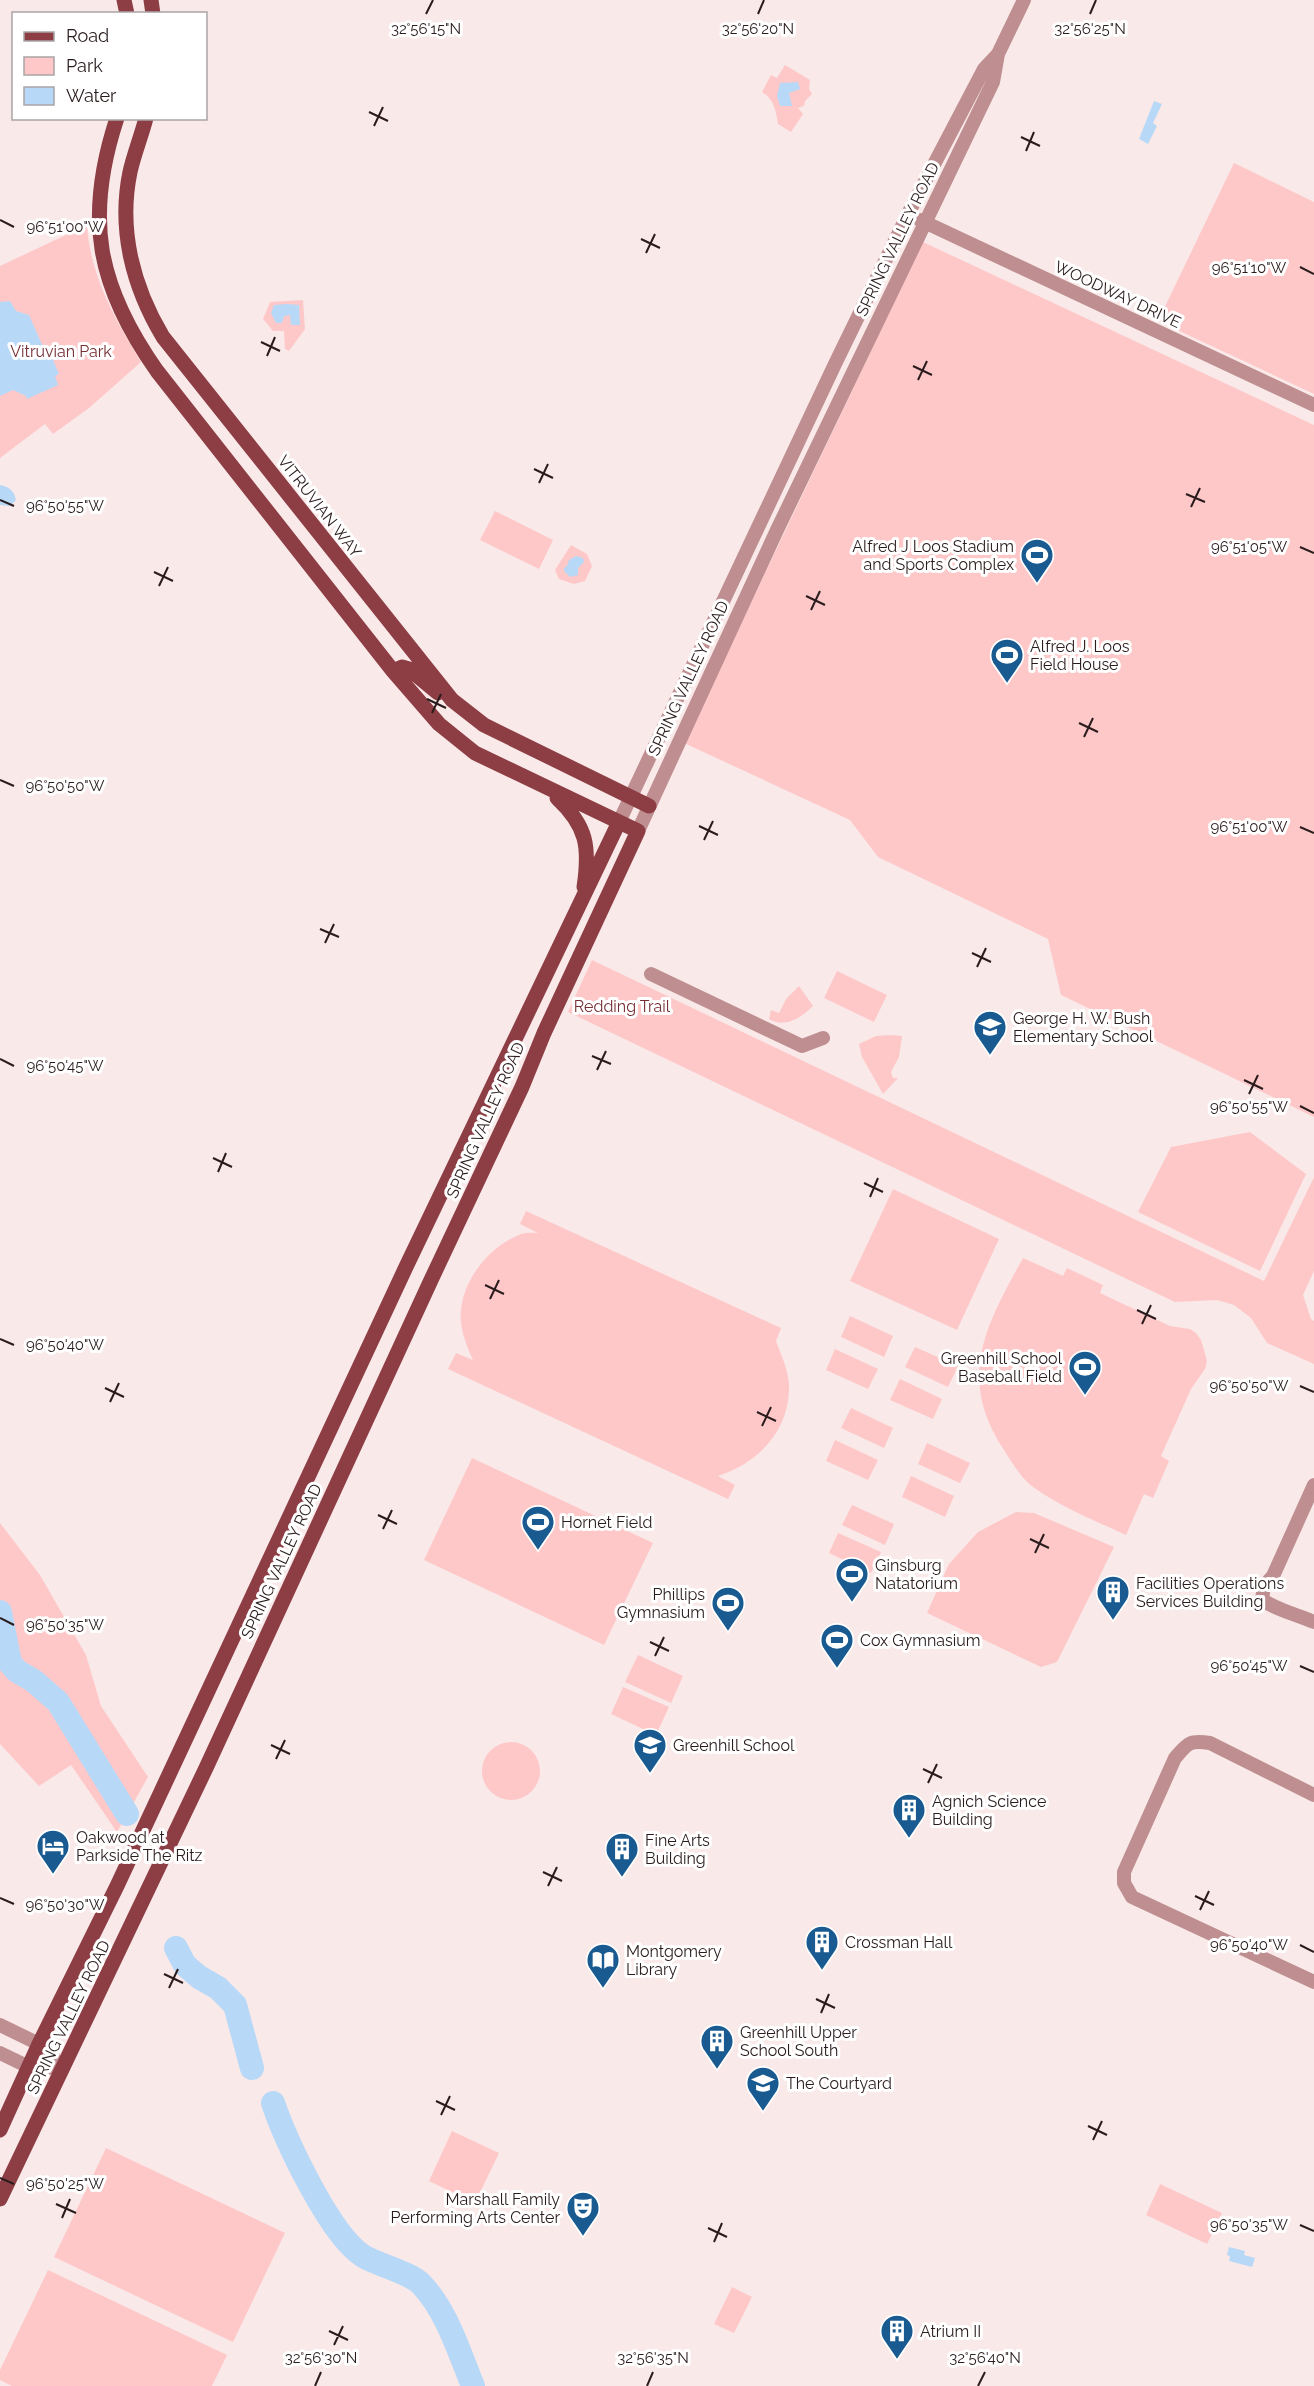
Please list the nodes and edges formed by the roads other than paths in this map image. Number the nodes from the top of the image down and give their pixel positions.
1 (1024, 0) edge
2 (998, 54) junction
3 (116, 120) edge
4 (145, 120) edge
5 (908, 214) junction
6 (926, 223) junction
7 (153, 319) junction
8 (130, 332) junction
9 (1314, 405) edge
10 (317, 531) junction
11 (295, 547) junction
12 (393, 671) junction
13 (452, 700) junction
14 (548, 790) junction
15 (631, 798) junction
16 (649, 806) junction
17 (619, 822) junction
18 (638, 831) junction
19 (581, 903) junction
20 (651, 974) dead end
21 (522, 1023) junction
22 (544, 1033) junction
23 (823, 1038) dead end
24 (1313, 1486) edge
25 (1314, 1622) edge
26 (1314, 1795) edge
27 (1314, 1982) edge
28 (0, 2025) edge
29 (39, 2044) junction
30 (0, 2053) edge
31 (29, 2067) junction
32 (63, 2068) junction
33 (0, 2130) edge
34 (0, 2199) edge

1 - 2 street, SPRING VALLEY ROAD
2 - 5 street, SPRING VALLEY ROAD
2 - 6 street, SPRING VALLEY ROAD
3 - 8 main road
4 - 7 main road, VITRUVIAN WAY
5 - 6 street, WOODWAY DRIVE
5 - 15 street, SPRING VALLEY ROAD
6 - 9 street, WOODWAY DRIVE
6 - 16 street, SPRING VALLEY ROAD
7 - 8 main road
7 - 10 main road, VITRUVIAN WAY
8 - 11 main road
10 - 11 main road
10 - 13 main road, VITRUVIAN WAY
11 - 12 main road
12 - 13 main road
12 - 14 main road
13 - 15 main road, VITRUVIAN WAY
14 - 17 main road
14 - 19 main road
15 - 16 main road, VITRUVIAN WAY
15 - 17 street, SPRING VALLEY ROAD
16 - 18 street, SPRING VALLEY ROAD
17 - 18 main road
17 - 19 main road, SPRING VALLEY ROAD
18 - 22 main road, SPRING VALLEY ROAD
19 - 21 main road, SPRING VALLEY ROAD
20 - 23 street
21 - 22 main road
21 - 29 main road, SPRING VALLEY ROAD
22 - 32 main road, SPRING VALLEY ROAD
24 - 25 street
26 - 27 street
28 - 29 street
29 - 31 main road, SPRING VALLEY ROAD
29 - 32 street
30 - 31 street
31 - 32 street
31 - 33 main road, SPRING VALLEY ROAD
32 - 34 main road, SPRING VALLEY ROAD

